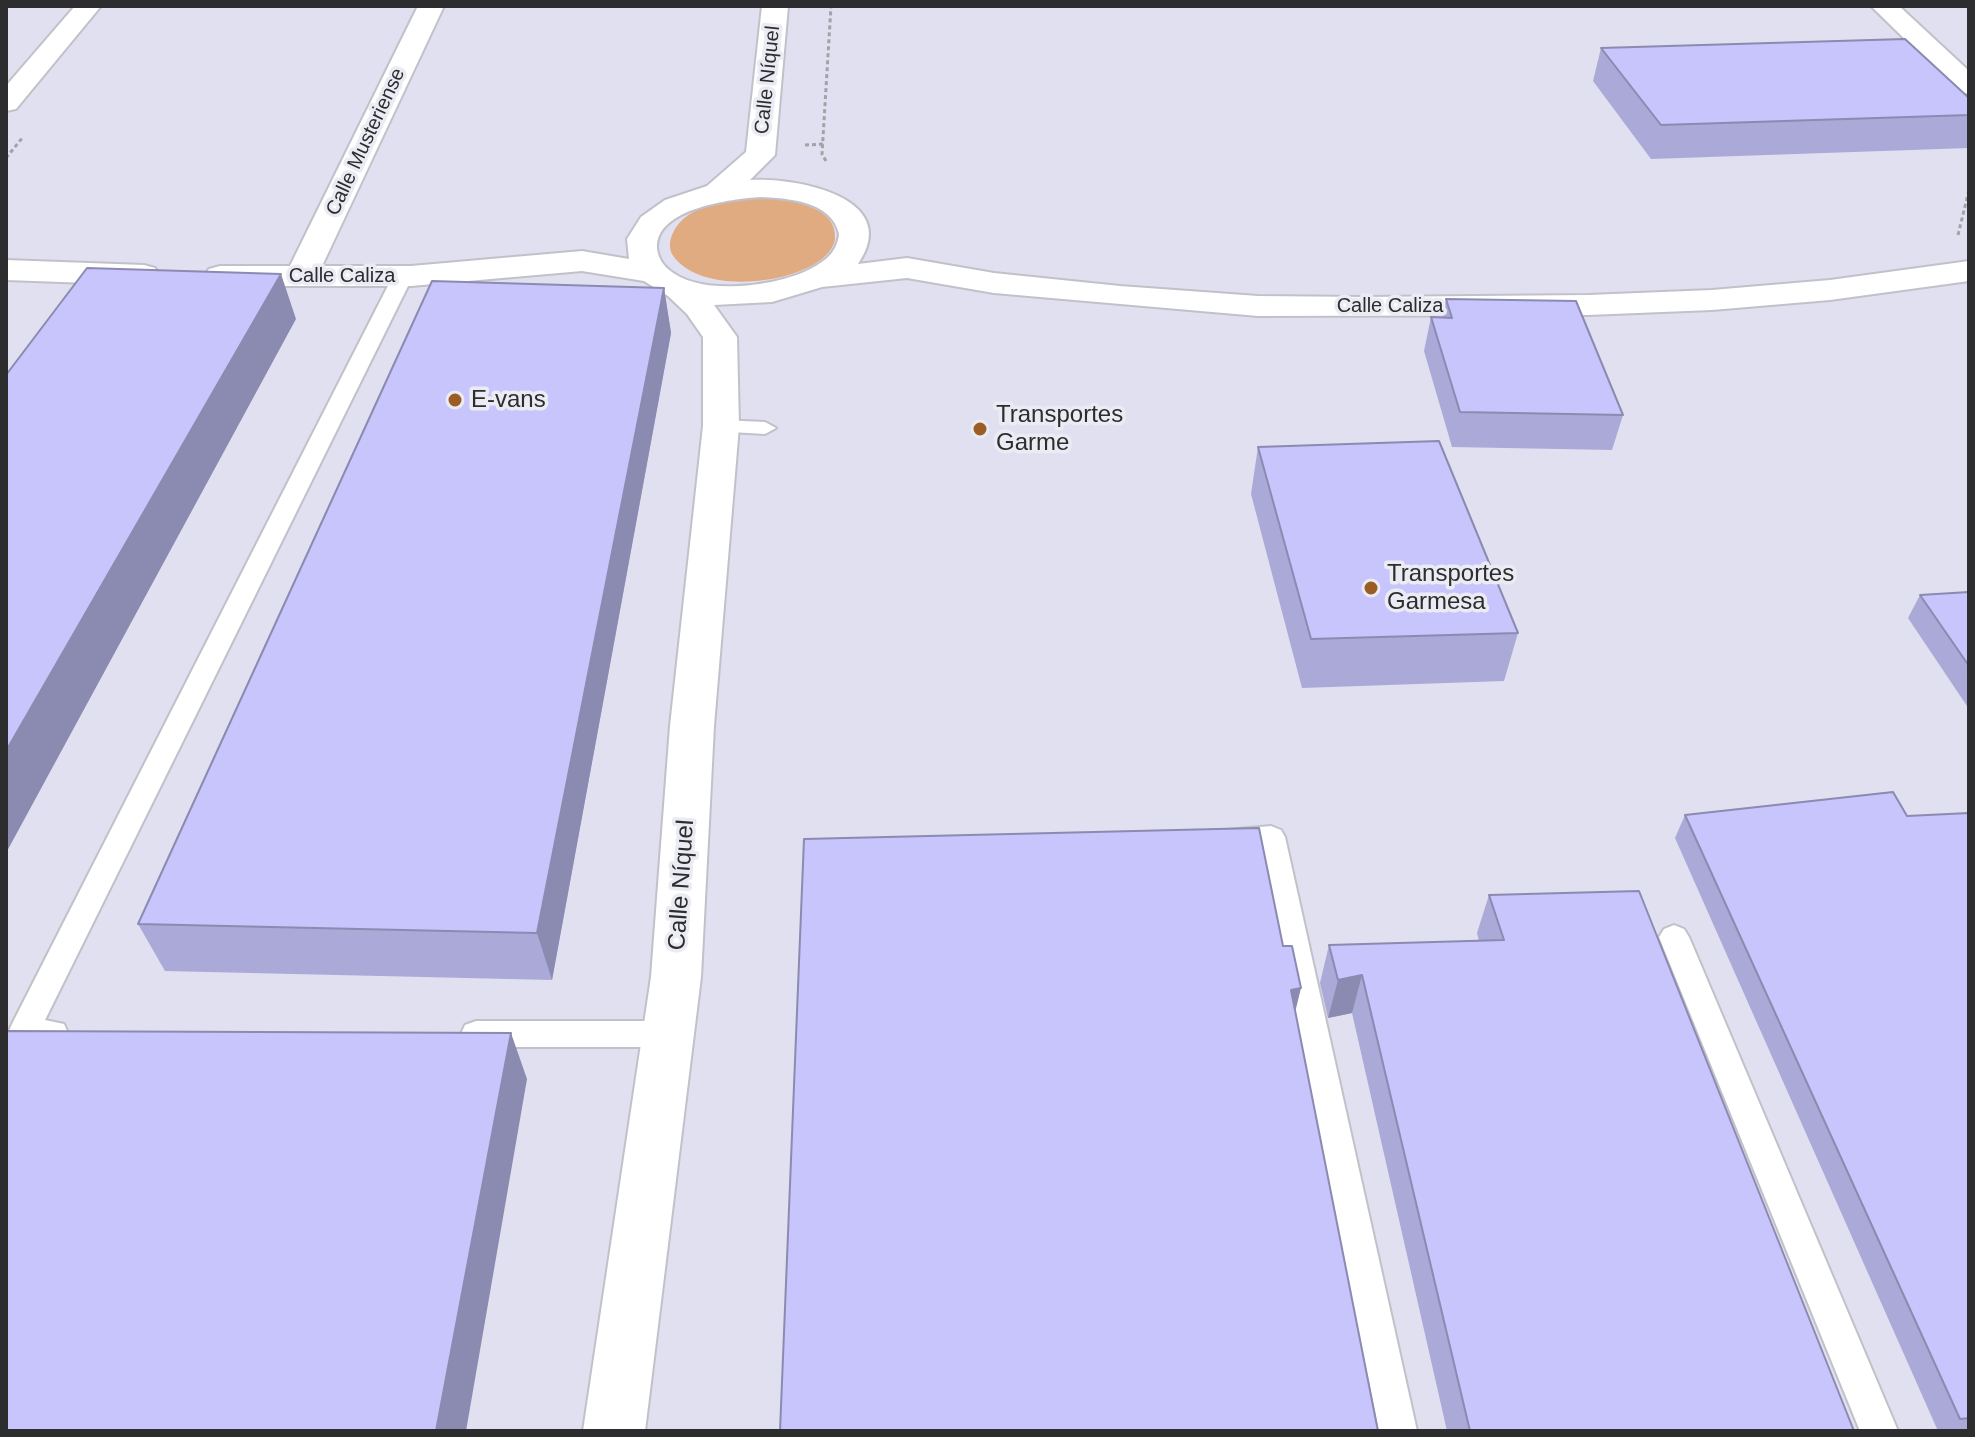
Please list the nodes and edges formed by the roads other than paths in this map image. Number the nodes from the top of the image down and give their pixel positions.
1 (88, 6) edge
2 (431, 6) edge
3 (775, 6) edge
4 (1884, 6) edge
5 (1969, 86) edge
6 (6, 103) edge
7 (761, 151) junction
8 (718, 192) junction
9 (797, 192) junction
10 (853, 227) junction
11 (648, 228) junction
12 (582, 261) junction
13 (907, 268) junction
14 (6, 270) edge
15 (1969, 271) edge
16 (403, 276) junction
17 (301, 277) junction
18 (665, 279) junction
19 (811, 282) junction
20 (720, 337) junction
21 (1193, 839) edge
22 (1674, 937) dead end
23 (86, 1033) edge
24 (447, 1033) edge
25 (667, 1034) junction
26 (614, 1431) edge
27 (1398, 1431) edge
28 (1879, 1431) edge

1 - 6 street
2 - 17 street, Calle Musteriense
3 - 7 street, Calle Níquel
4 - 5 street
7 - 8 street, Calle Níquel
7 - 9 street, Calle Níquel
8 - 9 street
8 - 11 street, Calle Caliza
9 - 10 street, Calle Caliza
10 - 13 street, Calle Caliza
10 - 19 street
11 - 12 street, Calle Caliza
11 - 18 street
12 - 16 street, Calle Caliza
12 - 18 street, Calle Caliza
13 - 15 street, Calle Caliza
13 - 19 street, Calle Caliza
14 - 17 street, Calle Caliza
16 - 17 street, Calle Caliza
16 - 23 lane
18 - 19 street, Calle Caliza
18 - 20 street
19 - 20 street
20 - 25 street, Calle Níquel
21 - 27 lane
22 - 28 lane
24 - 25 lane
25 - 26 street, Calle Níquel

